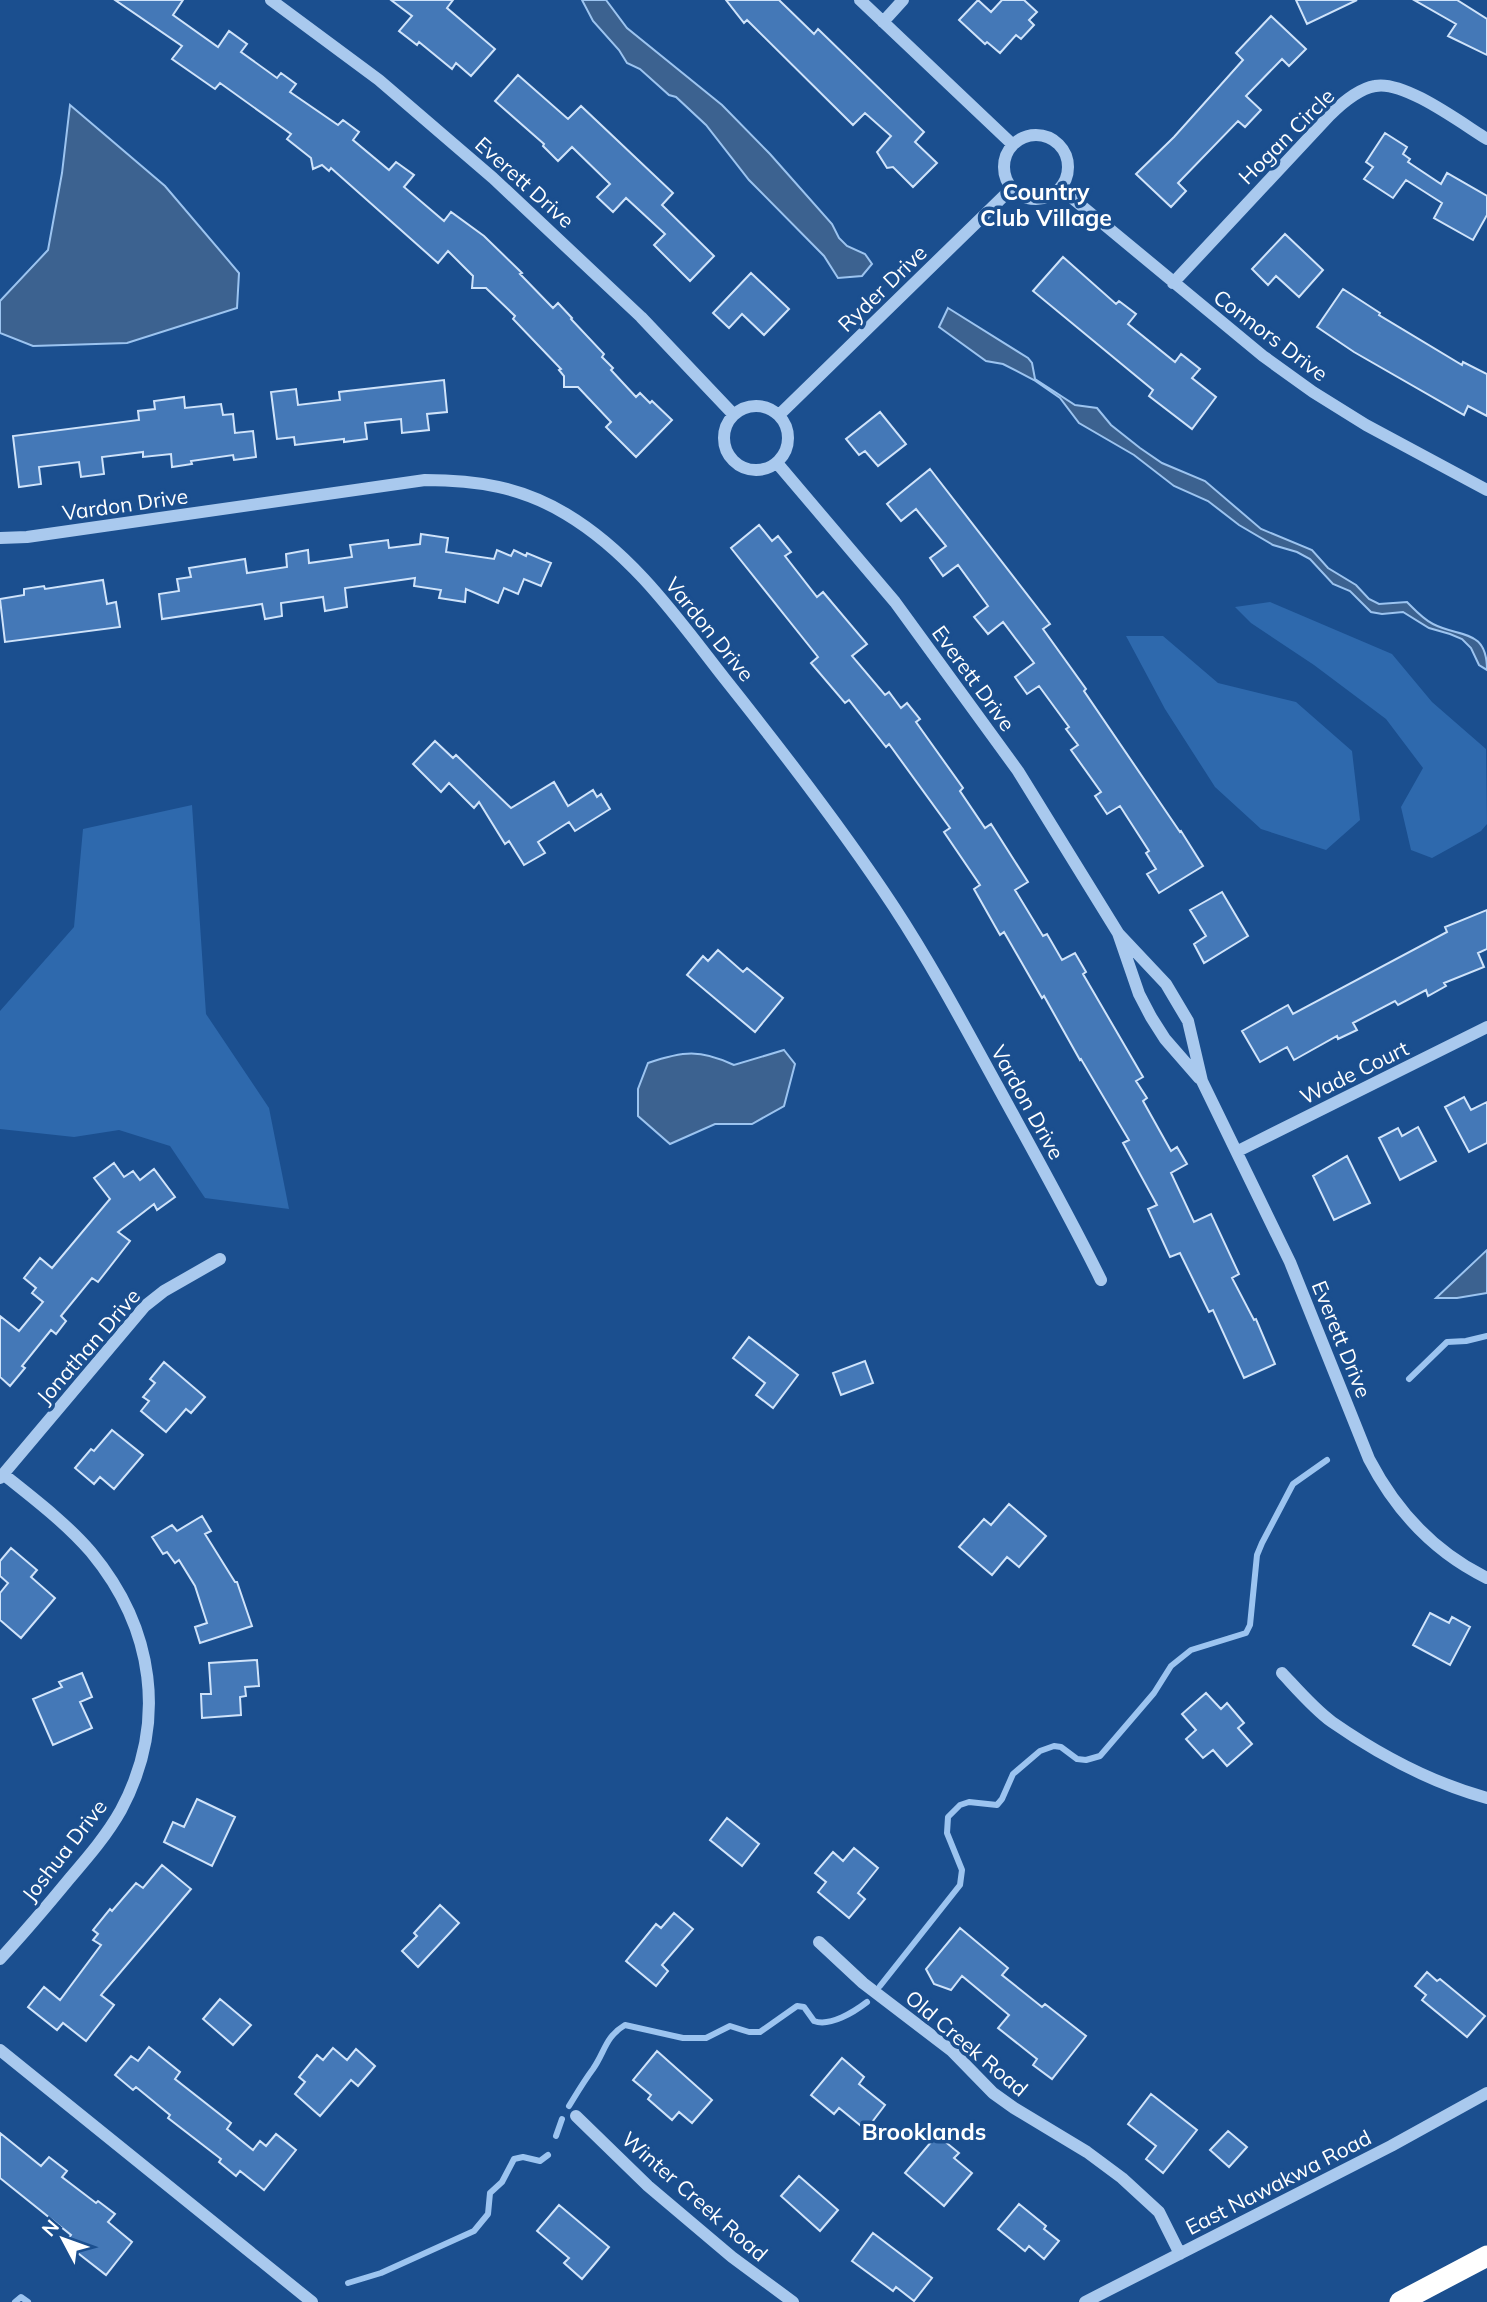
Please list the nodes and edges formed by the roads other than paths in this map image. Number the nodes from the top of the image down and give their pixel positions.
1 (271, 0) edge
2 (860, 0) edge
3 (904, 0) edge
4 (883, 22) junction
5 (1487, 139) edge
6 (1012, 144) junction
7 (1060, 188) junction
8 (1011, 189) junction
9 (1173, 282) junction
10 (733, 414) junction
11 (779, 415) junction
12 (777, 463) junction
13 (1484, 487) edge
14 (0, 538) edge
15 (1118, 933) junction
16 (1487, 1027) edge
17 (1202, 1081) junction
18 (1238, 1151) junction
19 (220, 1259) dead end
20 (1101, 1280) dead end
21 (2, 1476) edge
22 (1487, 1578) edge
23 (1282, 1673) dead end
24 (1487, 1798) edge
25 (819, 1942) dead end
26 (0, 1959) edge
27 (0, 2050) edge
28 (1487, 2093) edge
29 (576, 2116) dead end
30 (1180, 2254) junction
31 (1487, 2256) edge
32 (312, 2302) edge
33 (793, 2302) edge
34 (1085, 2302) edge
35 (1400, 2302) edge

1 - 10 street, Everett Drive
2 - 4 street
3 - 4 street
4 - 6 street
5 - 9 street, Hogan Circle
6 - 7 street
6 - 8 street
7 - 8 street
7 - 9 street, Connors Drive
8 - 11 street, Ryder Drive
9 - 13 street, Connors Drive
10 - 11 street
10 - 12 street
11 - 12 street
12 - 15 street, Everett Drive
14 - 20 street, Vardon Drive
15 - 17 street, Everett Drive
15 - 17 street, Everett Drive
16 - 18 street, Wade Court
17 - 18 street, Everett Drive
18 - 22 street, Everett Drive
19 - 21 street, Jonathan Drive
21 - 26 street, Joshua Drive
23 - 24 street
25 - 30 street, Old Creek Road
27 - 32 street
28 - 30 street, East Nawakwa Road
29 - 33 street, Winter Creek Road
30 - 34 street, East Nawakwa Road
31 - 35 highway

